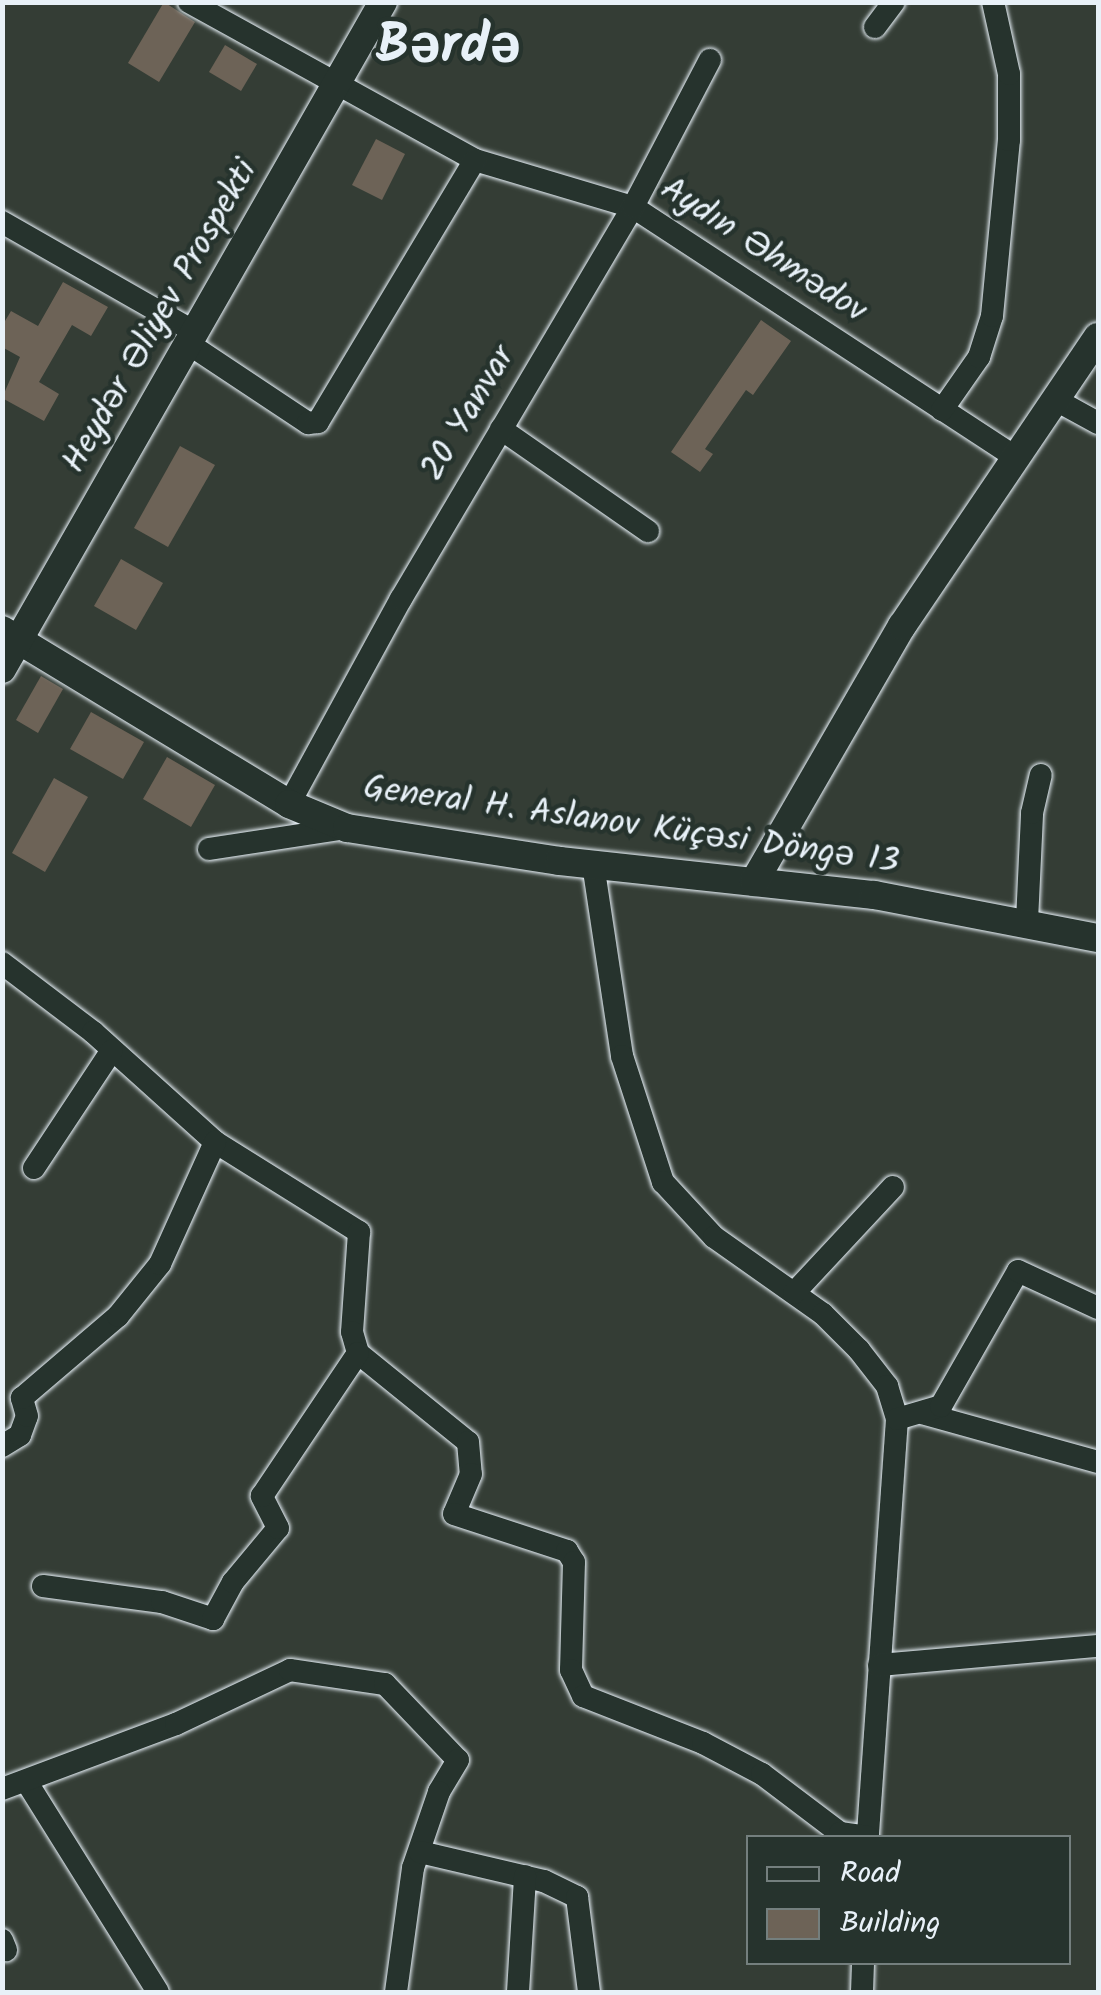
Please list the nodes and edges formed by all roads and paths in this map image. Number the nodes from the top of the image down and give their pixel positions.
1 (188, 2) edge
2 (383, 2) edge
3 (894, 2) edge
4 (993, 2) edge
5 (875, 27) dead end
6 (710, 60) dead end
7 (335, 87) junction
8 (475, 160) junction
9 (633, 207) junction
10 (2, 222) edge
11 (1098, 337) edge
12 (192, 338) junction
13 (1056, 400) junction
14 (942, 410) junction
15 (1098, 422) edge
16 (501, 429) junction
17 (1016, 458) junction
18 (648, 531) dead end
19 (11, 635) edge
20 (2, 669) edge
21 (1041, 775) dead end
22 (289, 804) junction
23 (346, 828) junction
24 (208, 849) dead end
25 (594, 864) junction
26 (754, 882) junction
27 (1027, 921) junction
28 (1098, 938) edge
29 (2, 963) edge
30 (112, 1050) junction
31 (215, 1142) junction
32 (34, 1168) dead end
33 (893, 1187) dead end
34 (794, 1293) junction
35 (1098, 1308) edge
36 (358, 1353) junction
37 (925, 1414) junction
38 (897, 1419) junction
39 (2, 1446) edge
40 (1098, 1462) edge
41 (43, 1586) dead end
42 (1098, 1646) edge
43 (879, 1665) junction
44 (28, 1784) junction
45 (2, 1789) edge
46 (849, 1835) edge
47 (868, 1835) edge
48 (420, 1852) junction
49 (525, 1876) junction
50 (863, 1965) edge
51 (158, 1992) edge
52 (396, 1992) edge
53 (518, 1992) edge
54 (589, 1992) edge
55 (862, 1992) edge

1 - 7 street, Aydın Əhmədov
2 - 7 main road, Heydər Əliyev Prospekti
3 - 5 street
4 - 14 street
6 - 9 street, 20 Yanvar
7 - 8 street, Aydın Əhmədov
7 - 12 main road, Heydər Əliyev Prospekti
8 - 9 street, Aydın Əhmədov
8 - 12 street
9 - 14 street, Aydın Əhmədov
9 - 16 street, 20 Yanvar
10 - 12 street
11 - 13 main road
12 - 19 main road, Heydər Əliyev Prospekti
13 - 15 street
13 - 17 main road
14 - 17 street, Aydın Əhmədov
16 - 18 street
16 - 22 street, 20 Yanvar
17 - 26 main road
19 - 20 main road, Heydər Əliyev Prospekti
19 - 22 main road, General H. Aslanov Küçəsi Döngə 13
21 - 27 street
22 - 23 main road, General H. Aslanov Küçəsi Döngə 13
23 - 24 street
23 - 25 main road, General H. Aslanov Küçəsi Döngə 13
25 - 26 main road, General H. Aslanov Küçəsi Döngə 13
25 - 34 street
26 - 27 main road, General H. Aslanov Küçəsi Döngə 13
27 - 28 main road, General H. Aslanov Küçəsi Döngə 13
29 - 30 street
30 - 31 street
30 - 32 street
31 - 36 street
31 - 39 street
33 - 34 street
34 - 38 street
35 - 37 street
36 - 41 street
36 - 46 street
37 - 38 street
37 - 40 street
38 - 43 street
42 - 43 street
43 - 47 street
44 - 45 street
44 - 48 street
44 - 51 street
48 - 49 street
48 - 52 street
49 - 53 street
49 - 54 street
50 - 55 street

